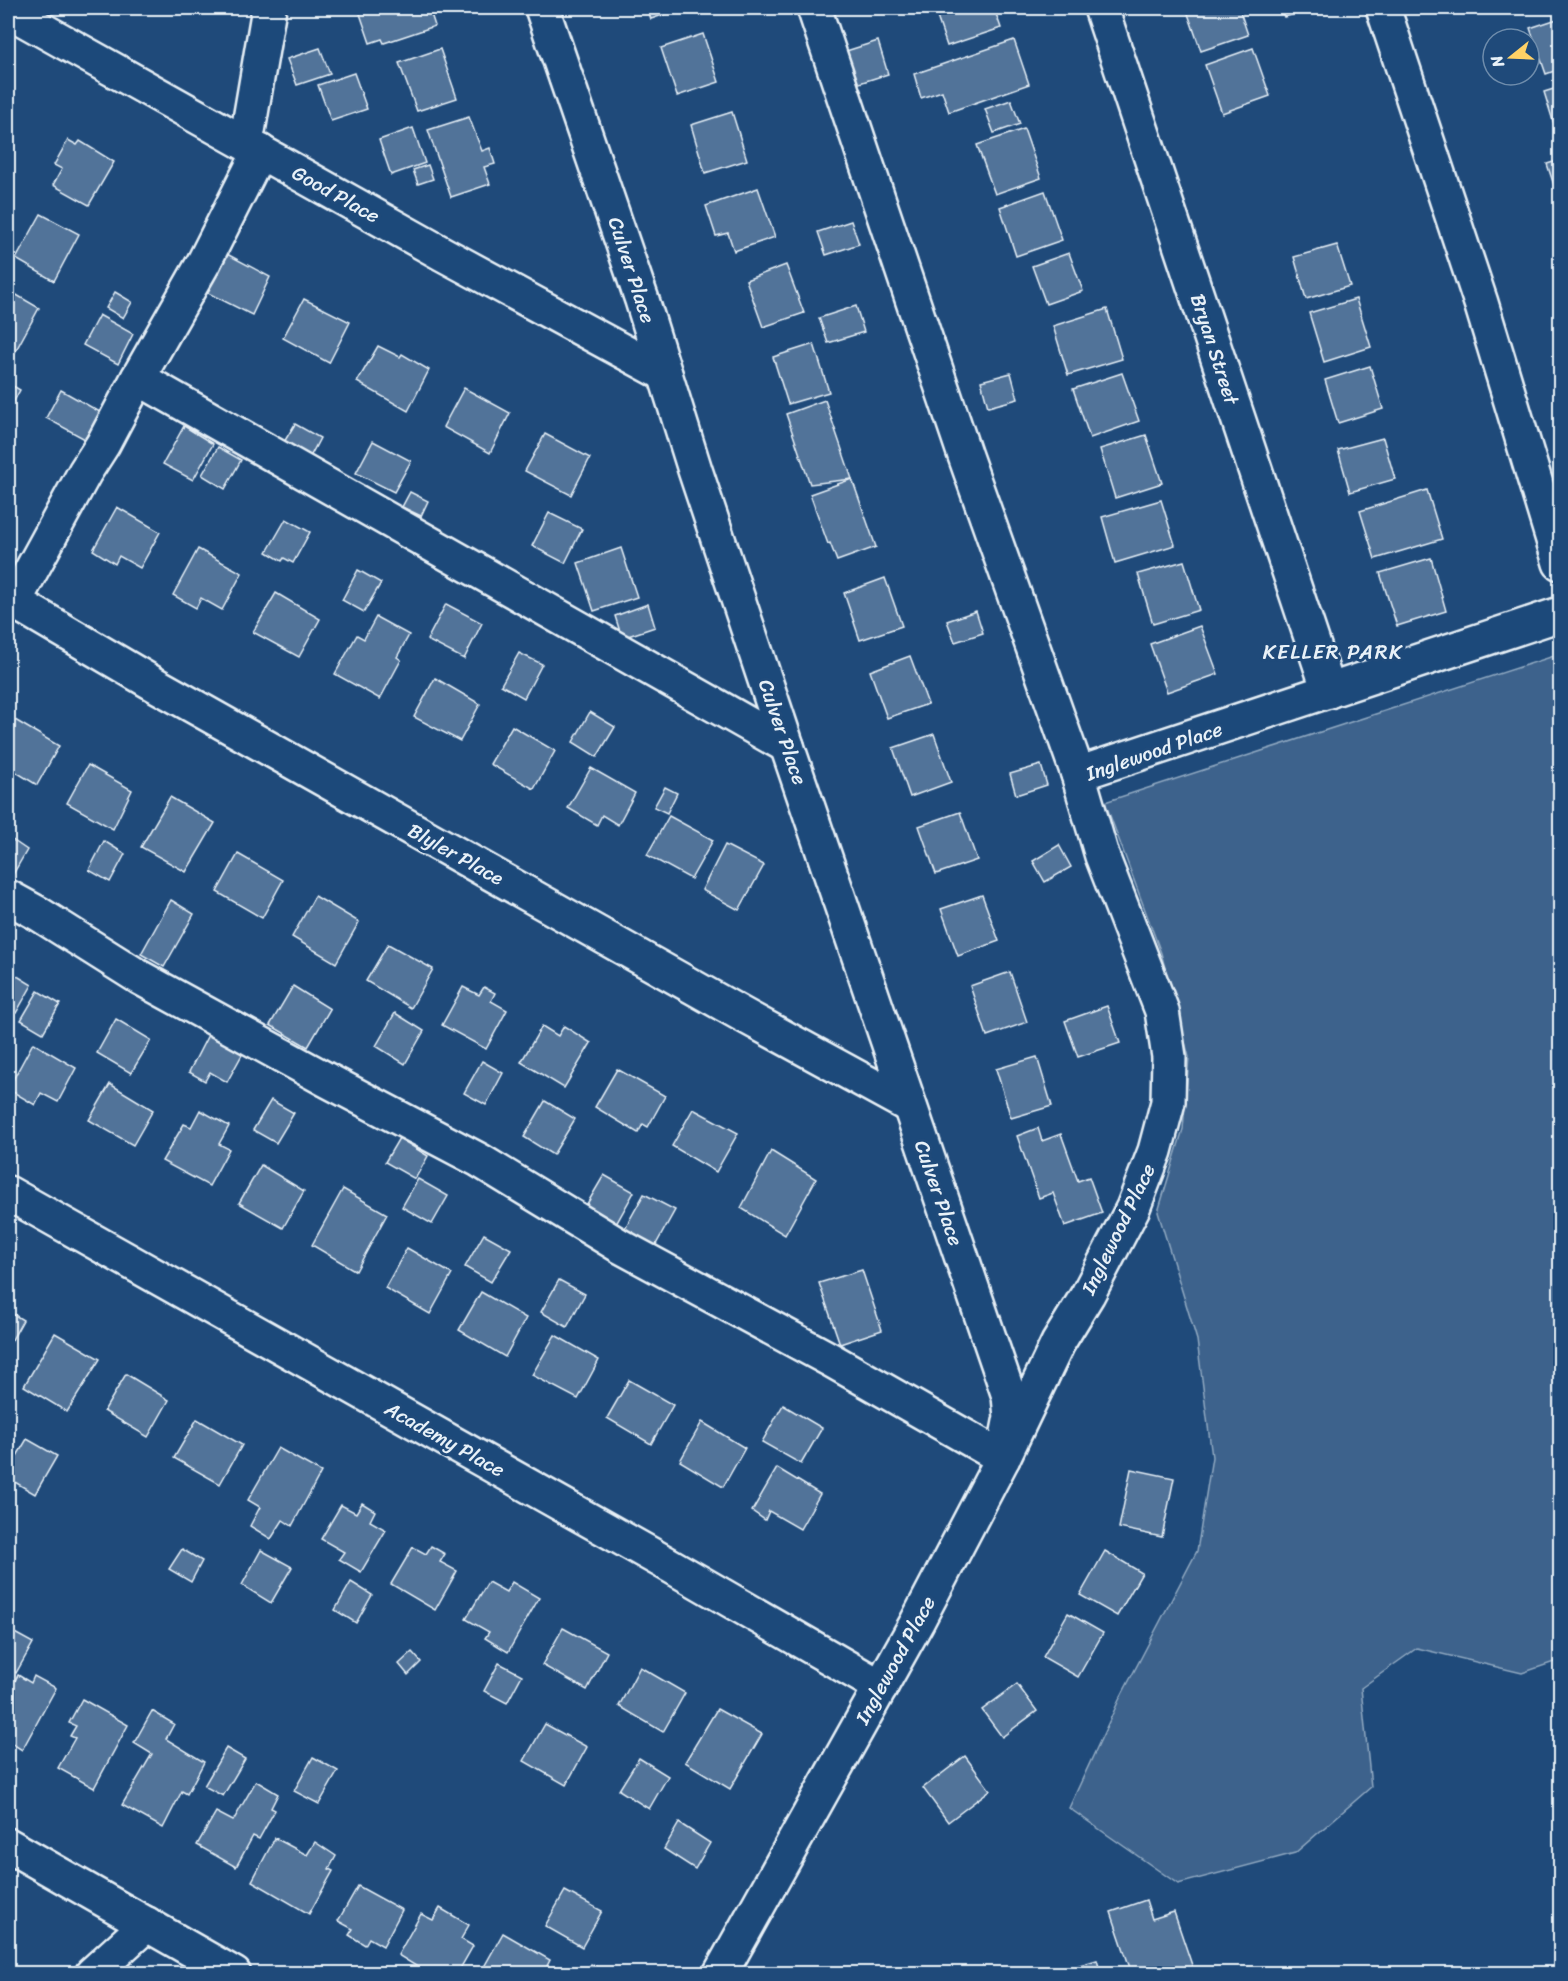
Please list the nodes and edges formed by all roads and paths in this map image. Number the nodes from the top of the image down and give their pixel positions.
1 (269, 8) edge
2 (542, 8) edge
3 (814, 8) edge
4 (1101, 8) edge
5 (1383, 8) edge
6 (8, 13) edge
7 (253, 147) junction
8 (665, 374) junction
9 (138, 378) junction
10 (1560, 563) edge
11 (11, 600) edge
12 (1560, 614) edge
13 (1329, 691) junction
14 (788, 746) junction
15 (1078, 774) junction
16 (8, 897) edge
17 (908, 1105) junction
18 (8, 1192) edge
19 (1003, 1458) junction
20 (881, 1687) junction
21 (8, 1845) edge
22 (147, 1924) junction
23 (92, 1974) edge
24 (234, 1974) edge
25 (720, 1974) edge

1 - 7 street
2 - 8 street, Culver Place
3 - 15 street
4 - 13 street, Bryan Street
5 - 10 street
6 - 7 street, Good Place
7 - 8 street, Good Place
7 - 9 street
8 - 14 street, Culver Place
9 - 11 street
9 - 14 street
11 - 17 street, Blyler Place
12 - 13 street, Inglewood Place
13 - 15 street, Inglewood Place
14 - 17 street, Culver Place
15 - 19 street, Inglewood Place
16 - 19 street
17 - 19 street, Culver Place
18 - 20 street, Academy Place
19 - 20 street, Inglewood Place
20 - 25 street, Inglewood Place
21 - 22 street
22 - 23 street
22 - 24 street

